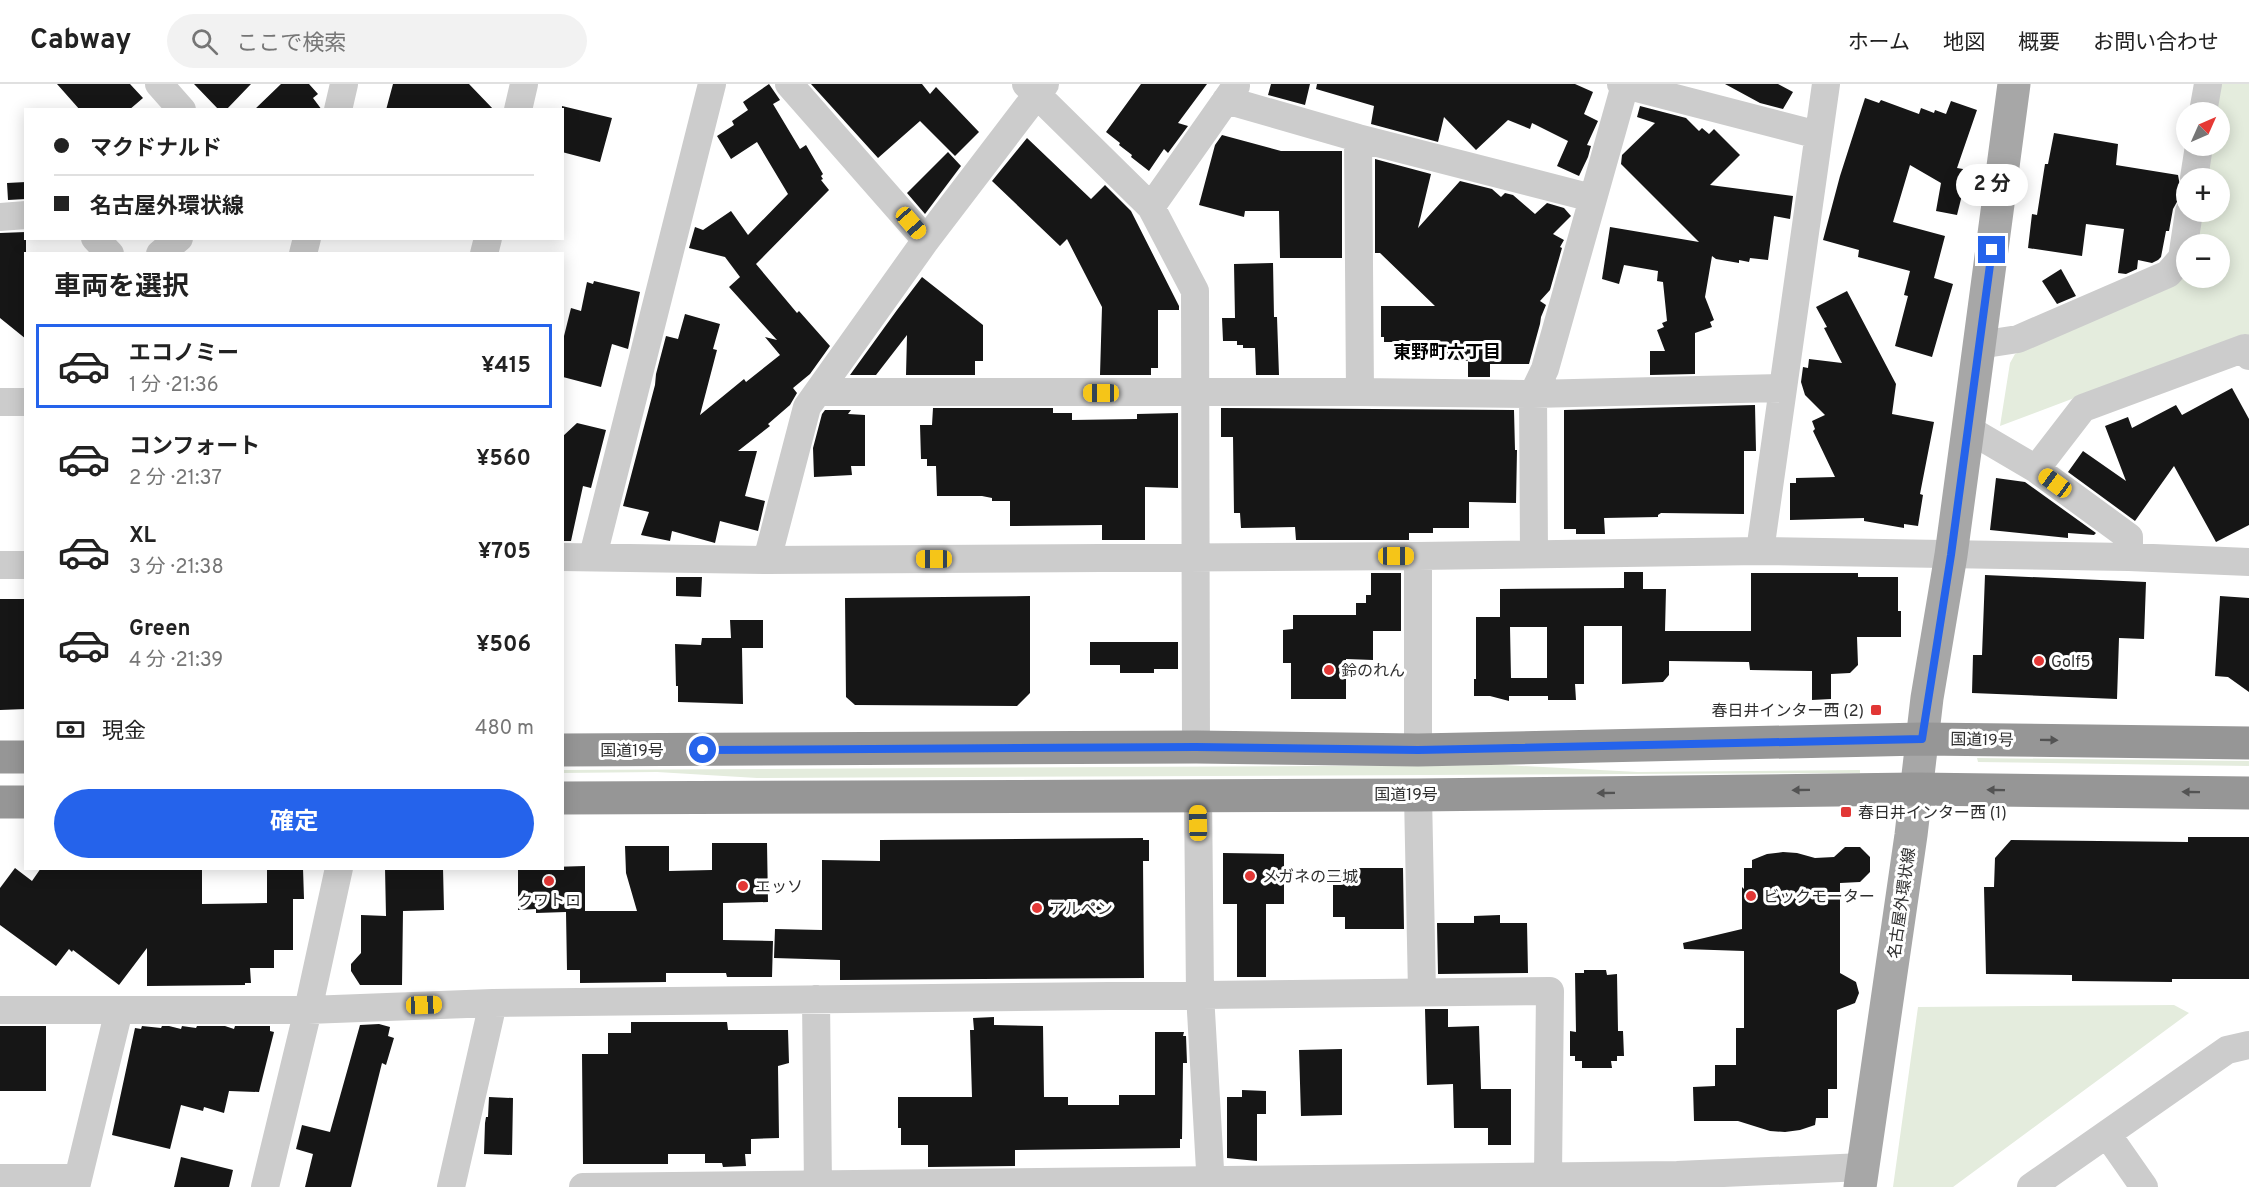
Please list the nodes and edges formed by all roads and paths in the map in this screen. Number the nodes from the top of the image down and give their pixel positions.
1 (159, 84) edge
2 (344, 84) edge
3 (524, 84) edge
4 (712, 84) edge
5 (789, 84) edge
6 (1826, 84) edge
7 (2014, 84) edge
8 (2208, 84) edge
9 (1623, 85) edge
10 (1036, 88) edge
11 (1232, 92) edge
12 (2205, 102) edge
13 (180, 108) edge
14 (338, 108) edge
15 (518, 108) edge
16 (1818, 135) junction
17 (1358, 138) junction
18 (1592, 198) junction
19 (1151, 207) junction
20 (24, 215) edge
21 (0, 217) edge
22 (2187, 222) edge
23 (97, 240) edge
24 (177, 240) edge
25 (926, 240) junction
26 (108, 252) edge
27 (162, 252) edge
28 (1979, 345) junction
29 (2249, 356) edge
30 (1782, 388) junction
31 (818, 392) junction
32 (1360, 392) junction
33 (1195, 393) junction
34 (1533, 394) junction
35 (0, 402) edge
36 (24, 402) edge
37 (1968, 429) junction
38 (2036, 469) junction
39 (1760, 551) junction
40 (1534, 555) junction
41 (1951, 555) junction
42 (592, 556) junction
43 (1418, 556) junction
44 (564, 557) edge
45 (2129, 557) junction
46 (1197, 558) junction
47 (767, 560) junction
48 (2249, 562) edge
49 (0, 565) edge
50 (24, 565) edge
51 (1922, 739) junction
52 (2249, 743) edge
53 (1196, 747) junction
54 (564, 750) edge
55 (1418, 750) junction
56 (0, 757) edge
57 (24, 757) edge
58 (1916, 789) junction
59 (2249, 793) edge
60 (1198, 795) junction
61 (1418, 795) junction
62 (564, 798) edge
63 (0, 802) edge
64 (24, 802) edge
65 (339, 870) edge
66 (1422, 993) junction
67 (1200, 994) junction
68 (816, 999) junction
69 (493, 1003) junction
70 (0, 1010) edge
71 (118, 1010) junction
72 (308, 1010) junction
73 (2249, 1046) edge
74 (2107, 1134) junction
75 (1548, 1175) junction
76 (1862, 1177) edge
77 (0, 1178) edge
78 (1676, 1181) edge
79 (77, 1182) edge
80 (1066, 1184) edge
81 (1211, 1184) edge
82 (933, 1185) edge
83 (818, 1186) edge
84 (265, 1187) edge
85 (451, 1187) edge
86 (583, 1187) edge
87 (2031, 1187) edge
88 (2144, 1187) edge

1 - 13 street
2 - 14 street
3 - 15 street
4 - 42 street
5 - 25 street
6 - 16 street
7 - 28 main road, 名古屋外環状線
8 - 12 street
9 - 16 street
9 - 18 street
10 - 19 street
10 - 25 street
11 - 17 street
11 - 19 street
16 - 30 street
17 - 18 street
17 - 32 street
18 - 34 street
19 - 33 street
20 - 21 street
22 - 28 street
23 - 26 street
24 - 27 street
25 - 31 street
28 - 37 main road, 名古屋外環状線
29 - 38 street
30 - 34 street
30 - 39 street
31 - 33 street
31 - 47 street
32 - 33 street
32 - 34 street
33 - 46 street
34 - 40 street
35 - 36 street
37 - 38 street
37 - 41 main road, 名古屋外環状線
38 - 45 street
39 - 40 street
39 - 41 street
40 - 43 street
41 - 45 street
41 - 51 main road, 名古屋外環状線
42 - 44 street
42 - 47 street
43 - 46 street
43 - 55 street
45 - 48 street
46 - 47 street
46 - 53 street
49 - 50 street
51 -> 52 highway, 国道19号
51 - 55 highway, 国道19号
51 - 58 main road, 名古屋外環状線
53 - 54 highway, 国道19号
53 - 55 highway, 国道19号
56 - 57 highway
59 -> 58 highway, 国道19号
58 -> 61 highway, 国道19号
58 - 76 main road, 名古屋外環状線
60 - 61 highway, 国道19号
60 - 62 highway, 国道19号
60 - 67 street
61 - 66 street
63 - 64 highway
65 - 72 street
66 - 67 street
66 - 75 street
67 - 68 street
67 - 81 street
68 - 69 street
68 - 83 street
69 - 72 street
69 - 85 street
70 - 71 street
71 - 72 street
71 - 79 street
72 - 84 street
73 - 74 street
74 - 87 street
74 - 88 street
75 - 78 street
75 - 81 street
76 - 78 street
77 - 79 street
80 - 81 street
80 - 82 street
82 - 83 street
83 - 86 street

